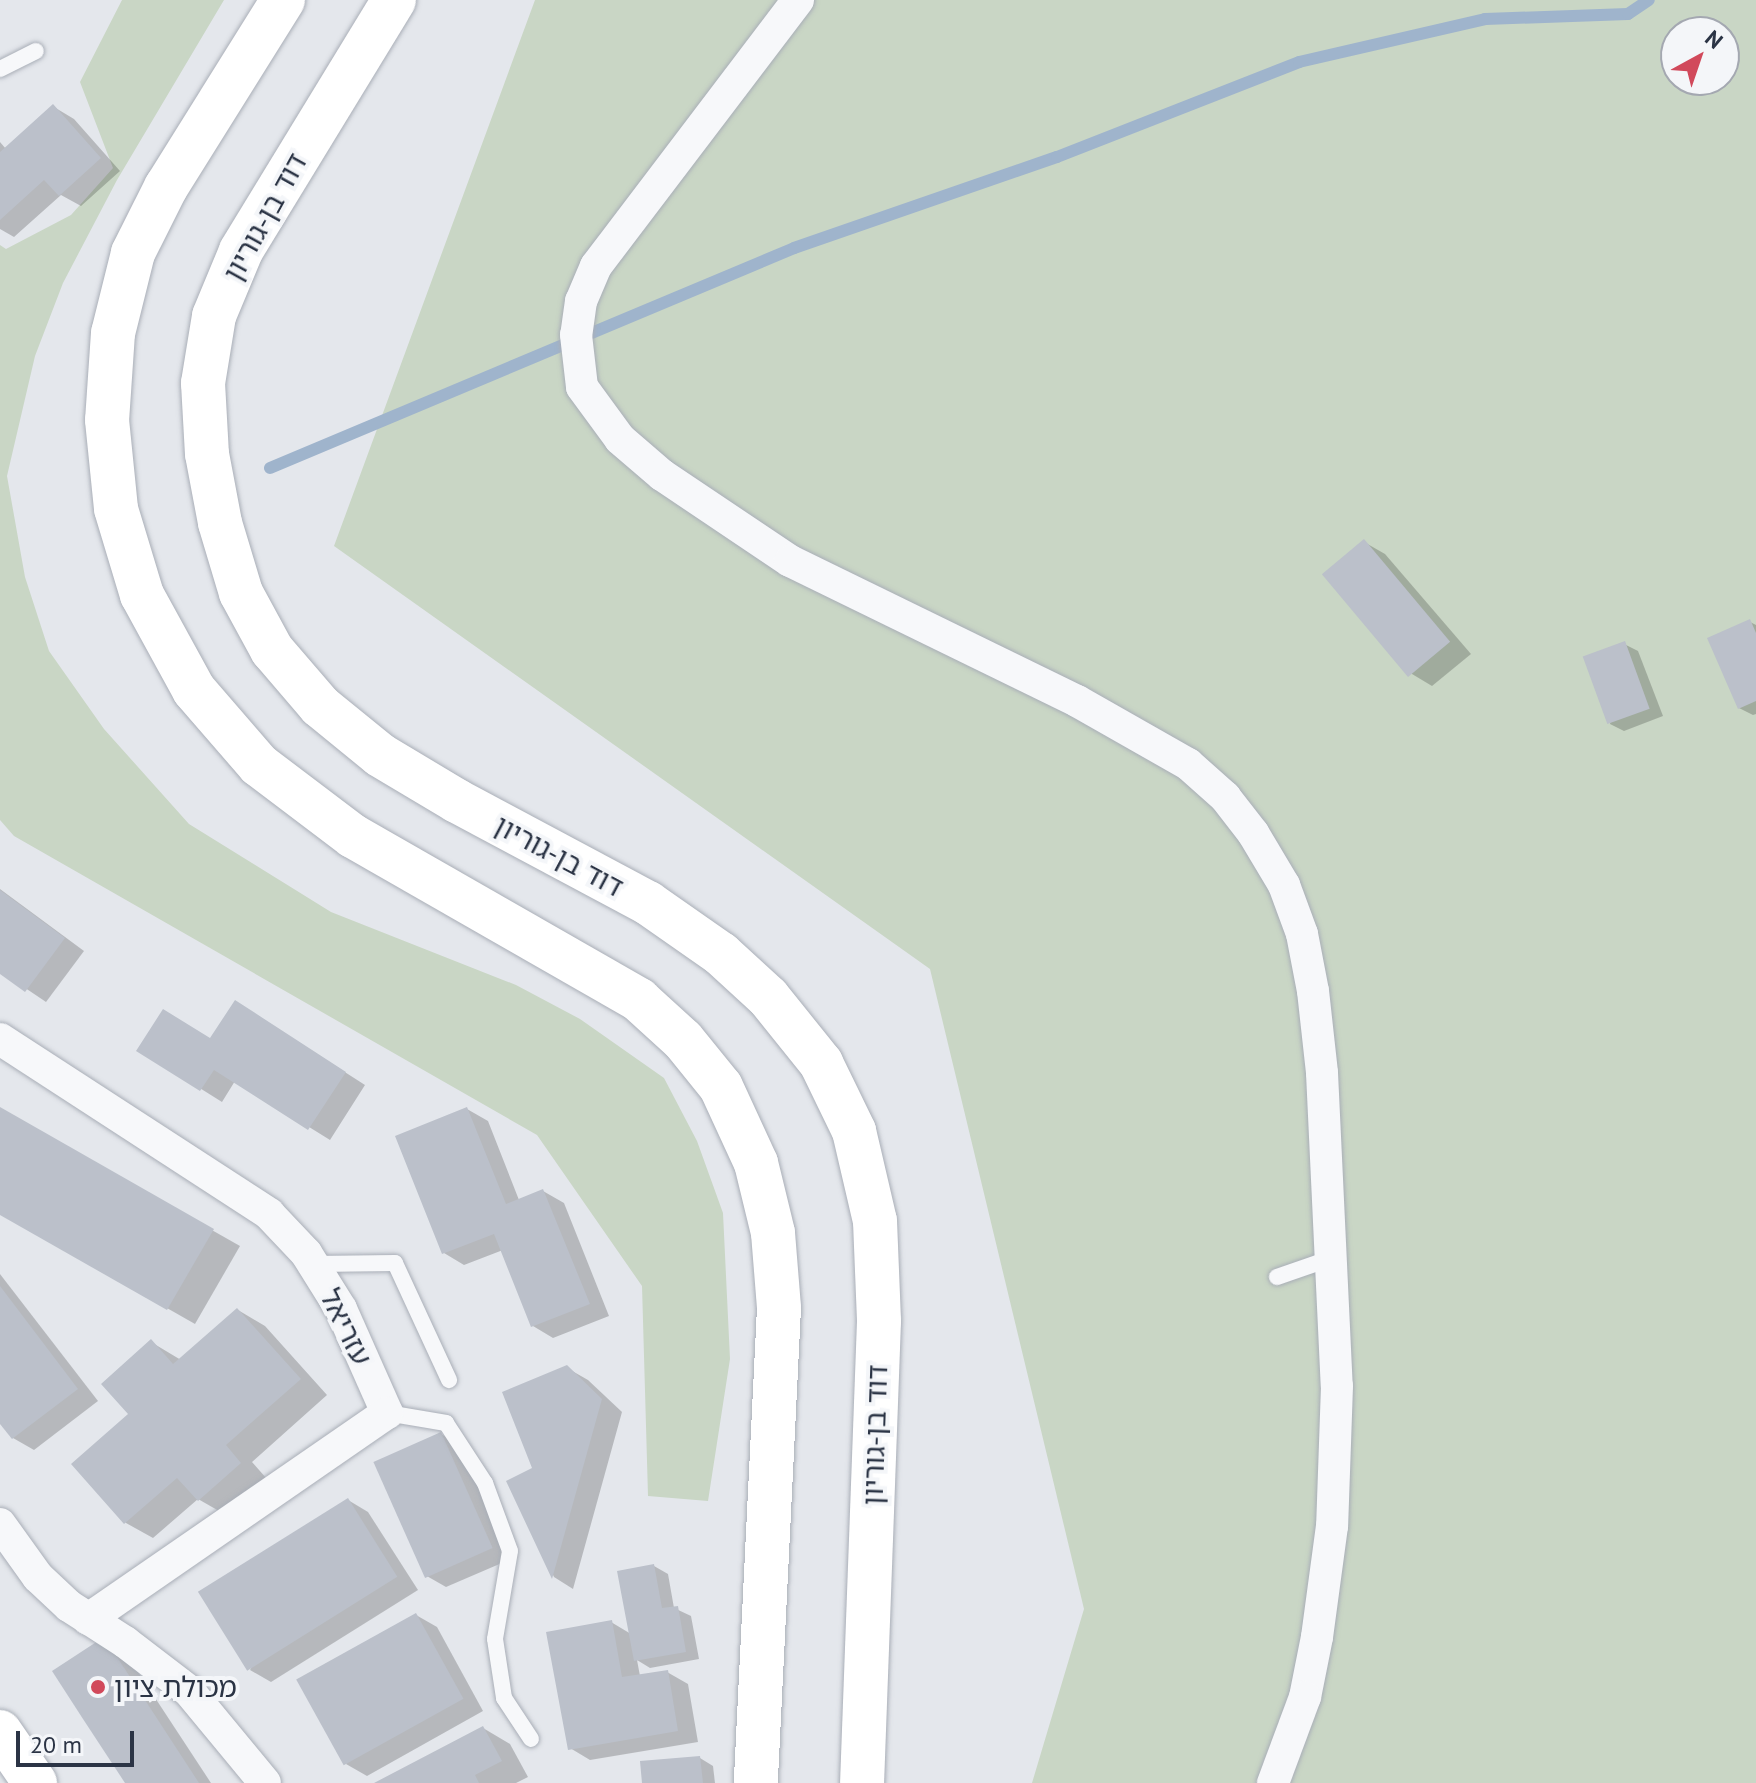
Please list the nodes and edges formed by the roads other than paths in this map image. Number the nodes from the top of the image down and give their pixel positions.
1 (283, 0) edge
2 (394, 0) edge
3 (798, 0) edge
4 (36, 51) dead end
5 (0, 69) edge
6 (0, 1039) edge
7 (1332, 1258) junction
8 (314, 1264) junction
9 (1277, 1277) dead end
10 (449, 1380) dead end
11 (387, 1413) junction
12 (0, 1524) edge
13 (88, 1619) junction
14 (0, 1732) edge
15 (531, 1739) dead end
16 (35, 1783) edge
17 (265, 1783) edge
18 (756, 1783) edge
19 (862, 1783) edge
20 (1273, 1783) edge

1 - 18 main road
2 - 19 main road, דוד בן-גוריון
3 - 7 street
4 - 5 lane
6 - 8 street, עזריאל
7 - 9 lane
7 - 20 street
8 - 10 lane
8 - 11 street, עזריאל
11 - 13 street
11 - 15 lane
12 - 13 street
13 - 17 street
14 - 16 main road

